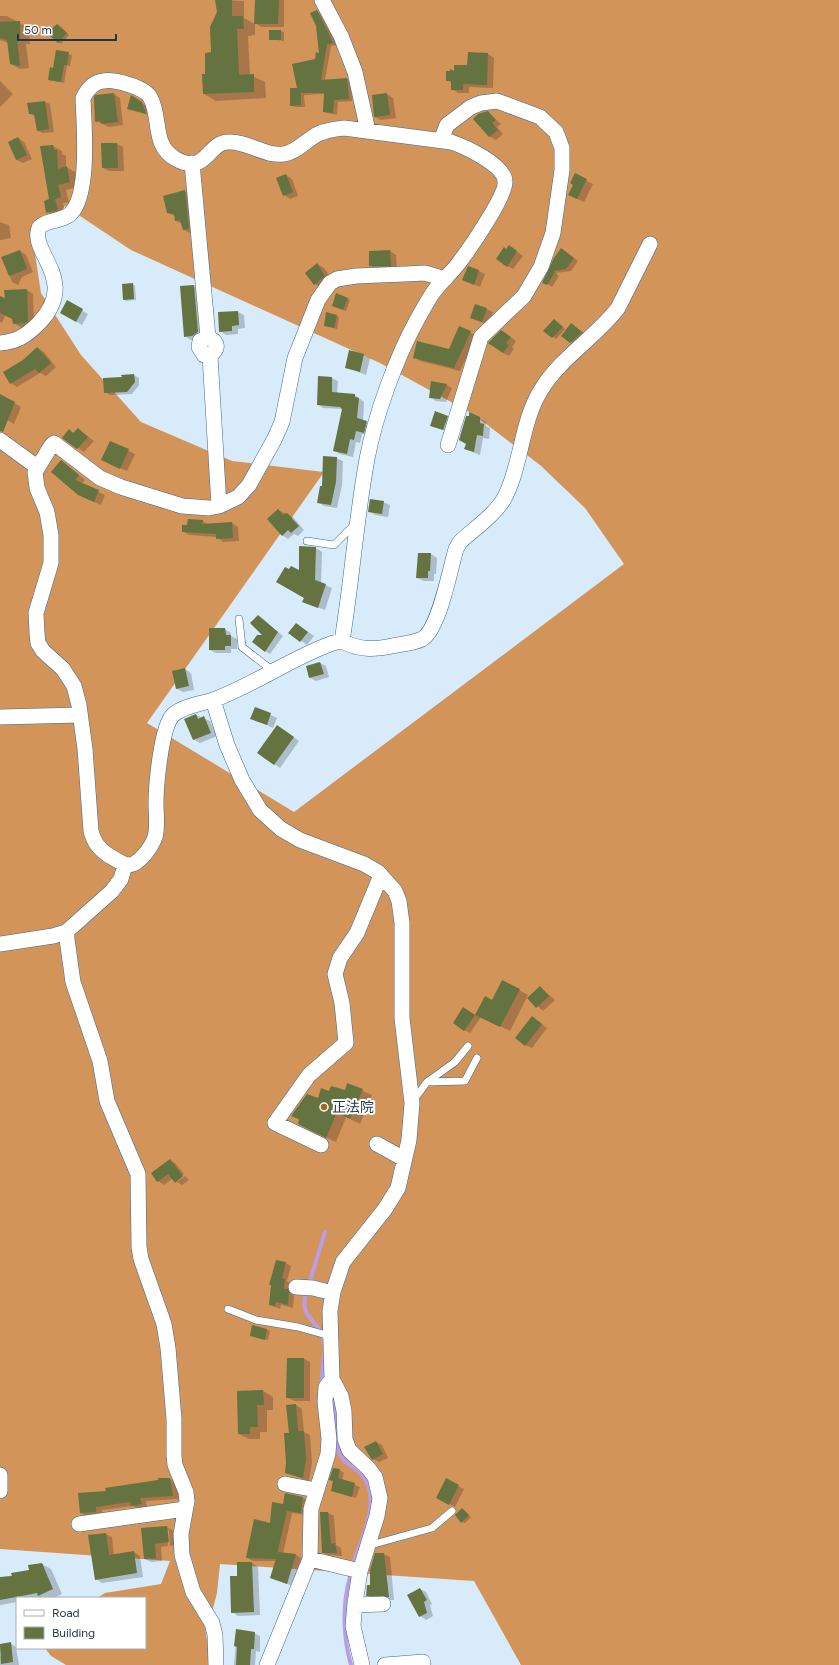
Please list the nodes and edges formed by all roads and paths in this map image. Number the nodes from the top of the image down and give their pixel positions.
1 (322, 0) edge
2 (368, 131) junction
3 (441, 140) junction
4 (192, 163) junction
5 (650, 244) dead end
6 (445, 279) junction
7 (0, 344) edge
8 (0, 440) edge
9 (448, 446) dead end
10 (37, 467) junction
11 (219, 506) junction
12 (358, 521) junction
13 (307, 541) dead end
14 (239, 619) dead end
15 (342, 641) junction
16 (273, 671) junction
17 (212, 700) junction
18 (80, 715) junction
19 (0, 717) edge
20 (125, 865) junction
21 (381, 875) junction
22 (66, 932) junction
23 (0, 944) edge
24 (468, 1046) dead end
25 (477, 1058) dead end
26 (427, 1082) junction
27 (412, 1103) junction
28 (377, 1144) dead end
29 (321, 1145) dead end
30 (404, 1159) junction
31 (296, 1287) dead end
32 (333, 1293) junction
33 (228, 1309) dead end
34 (327, 1336) junction
35 (332, 1379) junction
36 (0, 1475) edge
37 (285, 1484) dead end
38 (316, 1490) junction
39 (0, 1491) edge
40 (185, 1508) junction
41 (452, 1512) dead end
42 (79, 1524) dead end
43 (367, 1546) junction
44 (310, 1559) junction
45 (360, 1571) junction
46 (383, 1604) dead end
47 (355, 1605) junction
48 (424, 1662) dead end
49 (216, 1665) edge
50 (267, 1665) edge
51 (362, 1665) edge
52 (385, 1665) edge

1 - 2 street
2 - 3 street
2 - 4 street
3 - 6 street
3 - 9 street
4 - 7 street
4 - 11 street
5 - 15 street
6 - 11 street
6 - 12 street
8 - 10 street
10 - 11 street
10 - 18 street
12 - 13 lane
12 - 15 street
14 - 16 lane
15 - 16 street
16 - 17 street
17 - 20 street
17 - 21 street
18 - 19 street
18 - 20 street
20 - 22 street
21 - 27 street
21 - 29 street
22 - 23 street
22 - 40 street
24 - 26 lane
25 - 26 lane
26 - 27 lane
27 - 30 street
28 - 30 street
30 - 32 street
31 - 32 street
32 - 34 street
33 - 34 lane
34 - 35 street
35 - 38 street
35 - 43 street
36 - 39 street
37 - 38 street
38 - 44 street
40 - 42 street
40 - 49 street
41 - 43 lane
43 - 45 street
44 - 45 street
44 - 50 street
45 - 47 street
46 - 47 street
47 - 51 street
48 - 52 street

